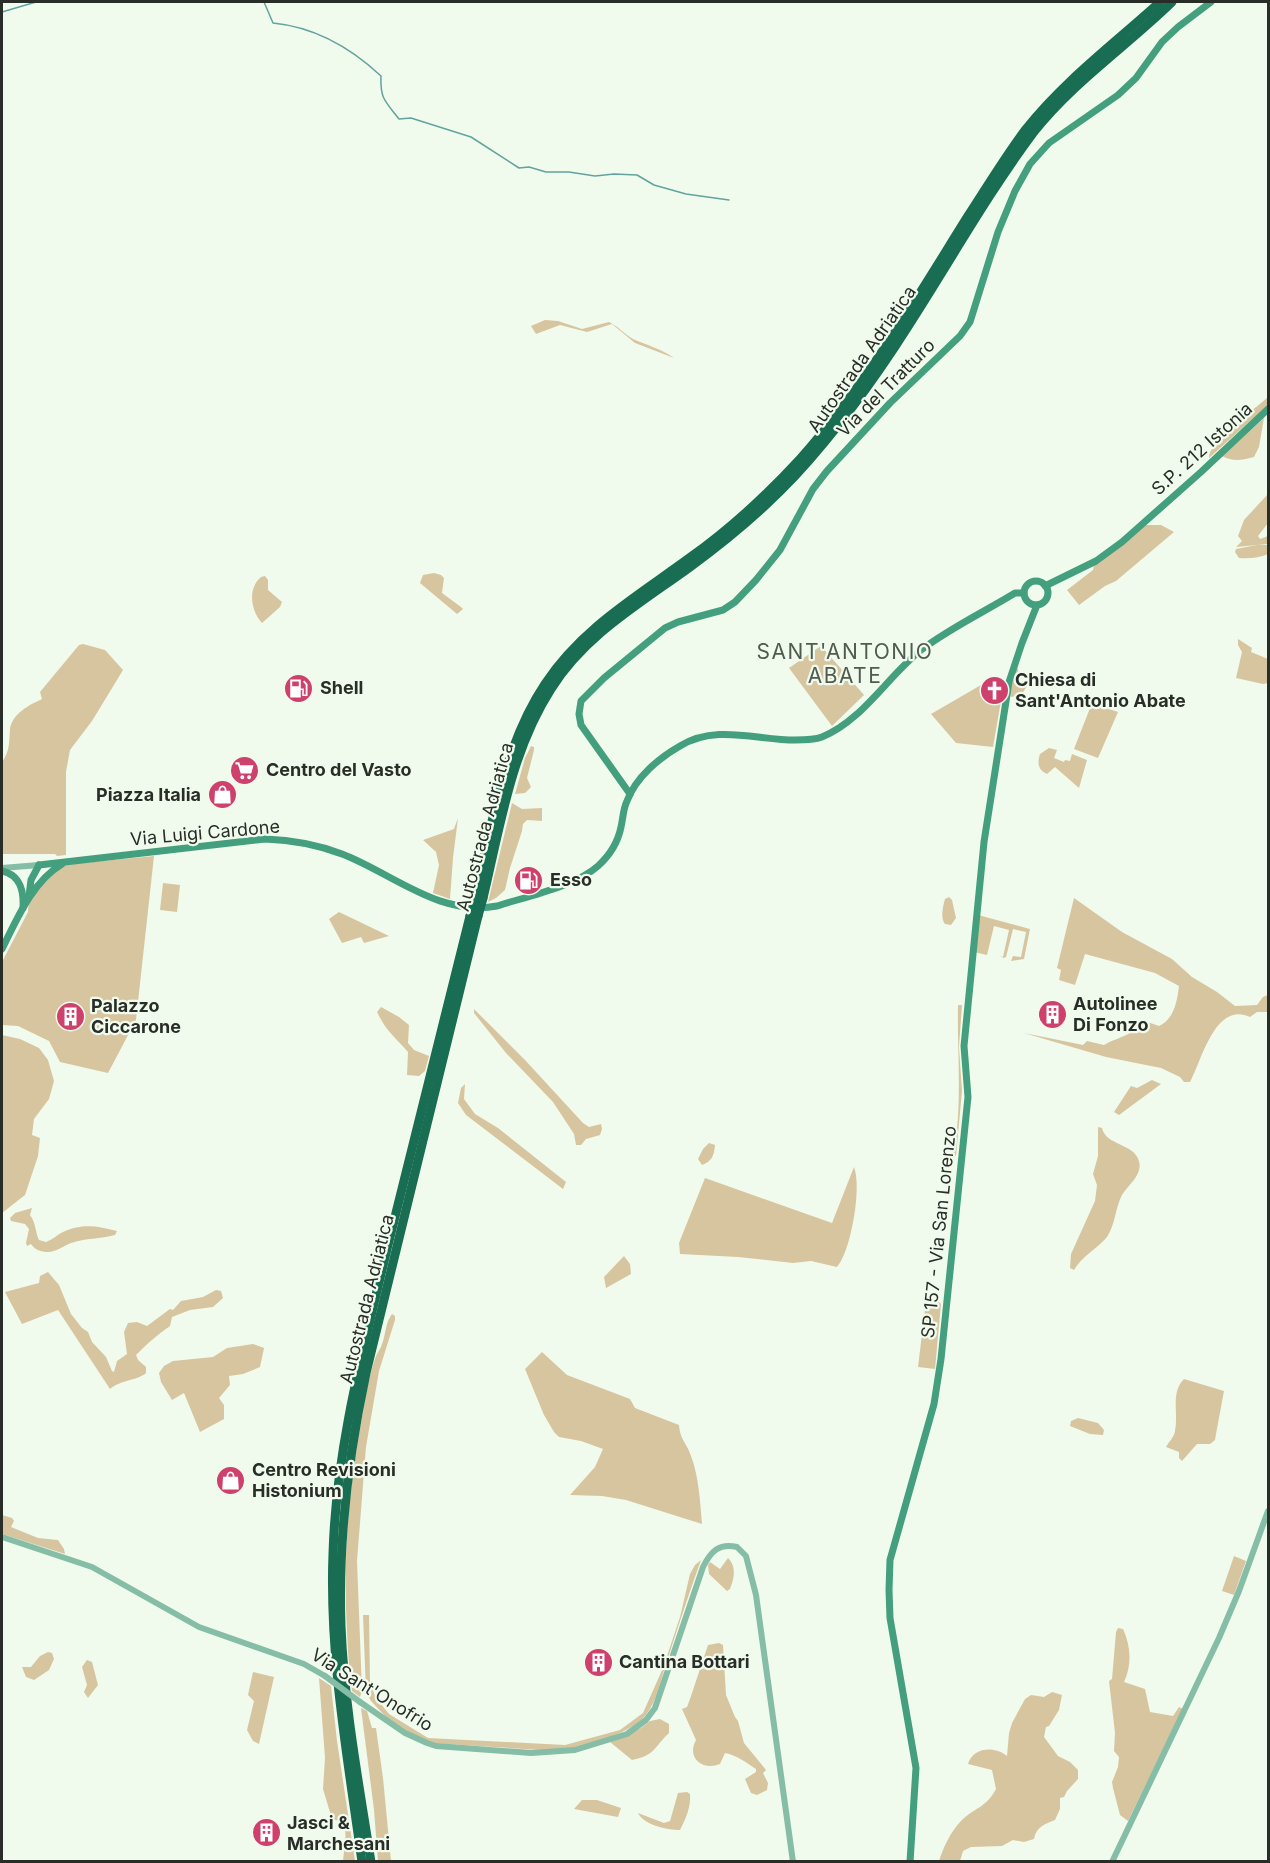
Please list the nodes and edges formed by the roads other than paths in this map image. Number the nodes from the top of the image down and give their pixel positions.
1 (1160, 2) edge
2 (1172, 2) edge
3 (1211, 2) edge
4 (1269, 409) edge
5 (1156, 511) joint
6 (1045, 586) junction
7 (1024, 593) junction
8 (633, 602) junction
9 (1037, 605) junction
10 (630, 794) junction
11 (64, 862) junction
12 (39, 865) junction
13 (2, 870) edge
14 (39, 885) junction
15 (29, 899) junction
16 (23, 908) junction
17 (474, 916) junction
18 (2, 949) edge
19 (1269, 1511) edge
20 (2, 1537) edge
21 (362, 1862) edge
22 (371, 1862) edge
23 (793, 1862) edge
24 (910, 1862) edge
25 (1112, 1862) edge

1 - 8 highway, Autostrada Adriatica
2 - 8 highway, Autostrada Adriatica
3 - 10 main road, Via del Tratturo
4 - 5 main road, S.P. 212 Istonia
5 - 6 main road, Via Luigi Cardone
6 - 7 main road, Via Luigi Cardone
6 - 9 main road
7 - 9 main road
7 - 10 main road, Via Luigi Cardone
8 - 17 highway, Autostrada Adriatica, bridge
9 - 24 main road, SP 157 - Via San Lorenzo
10 - 11 main road, Via Luigi Cardone
11 - 12 main road, Via Luigi Cardone
11 - 14 main road
12 - 13 street, Via Luigi Cardone
12 - 14 main road
12 - 15 main road
13 - 16 main road
14 - 15 main road
15 - 16 main road
16 - 18 main road
17 - 21 highway, Autostrada Adriatica
17 - 22 highway, Autostrada Adriatica
19 - 25 street
20 - 23 street, Via Sant'Onofrio, bridge

